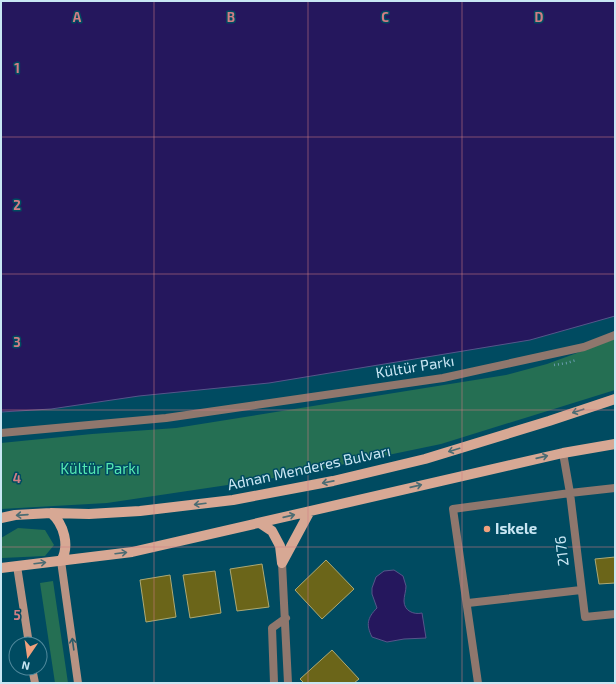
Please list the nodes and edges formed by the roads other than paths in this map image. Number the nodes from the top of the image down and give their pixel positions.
1 (615, 335) edge
2 (615, 399) edge
3 (1, 433) edge
4 (615, 444) edge
5 (563, 453) junction
6 (615, 488) edge
7 (570, 492) junction
8 (310, 511) junction
9 (51, 513) junction
10 (1, 518) edge
11 (260, 523) junction
12 (61, 561) junction
13 (282, 563) junction
14 (17, 566) junction
15 (1, 568) edge
16 (581, 590) junction
17 (468, 603) junction
18 (615, 614) edge
19 (286, 618) junction
20 (28, 636) edge
21 (78, 683) edge
22 (274, 683) edge
23 (288, 683) edge
24 (478, 683) edge

1 - 3 street, Kültür Parkı
2 -> 9 main road, Adnan Menderes Bulvarı
4 - 5 main road
5 - 7 street, 2176
8 -> 5 main road
6 - 7 street
7 - 16 street, 2176
7 - 17 street
11 -> 8 main road
8 - 13 main road
9 -> 10 main road, Adnan Menderes Bulvarı
9 - 12 main road
12 -> 11 main road
11 - 13 main road
14 -> 12 main road
21 -> 12 street
13 - 19 street
14 - 15 main road
14 - 20 street
16 - 17 street
16 - 18 street, 2176
17 - 24 street
19 - 22 street
19 - 23 street

